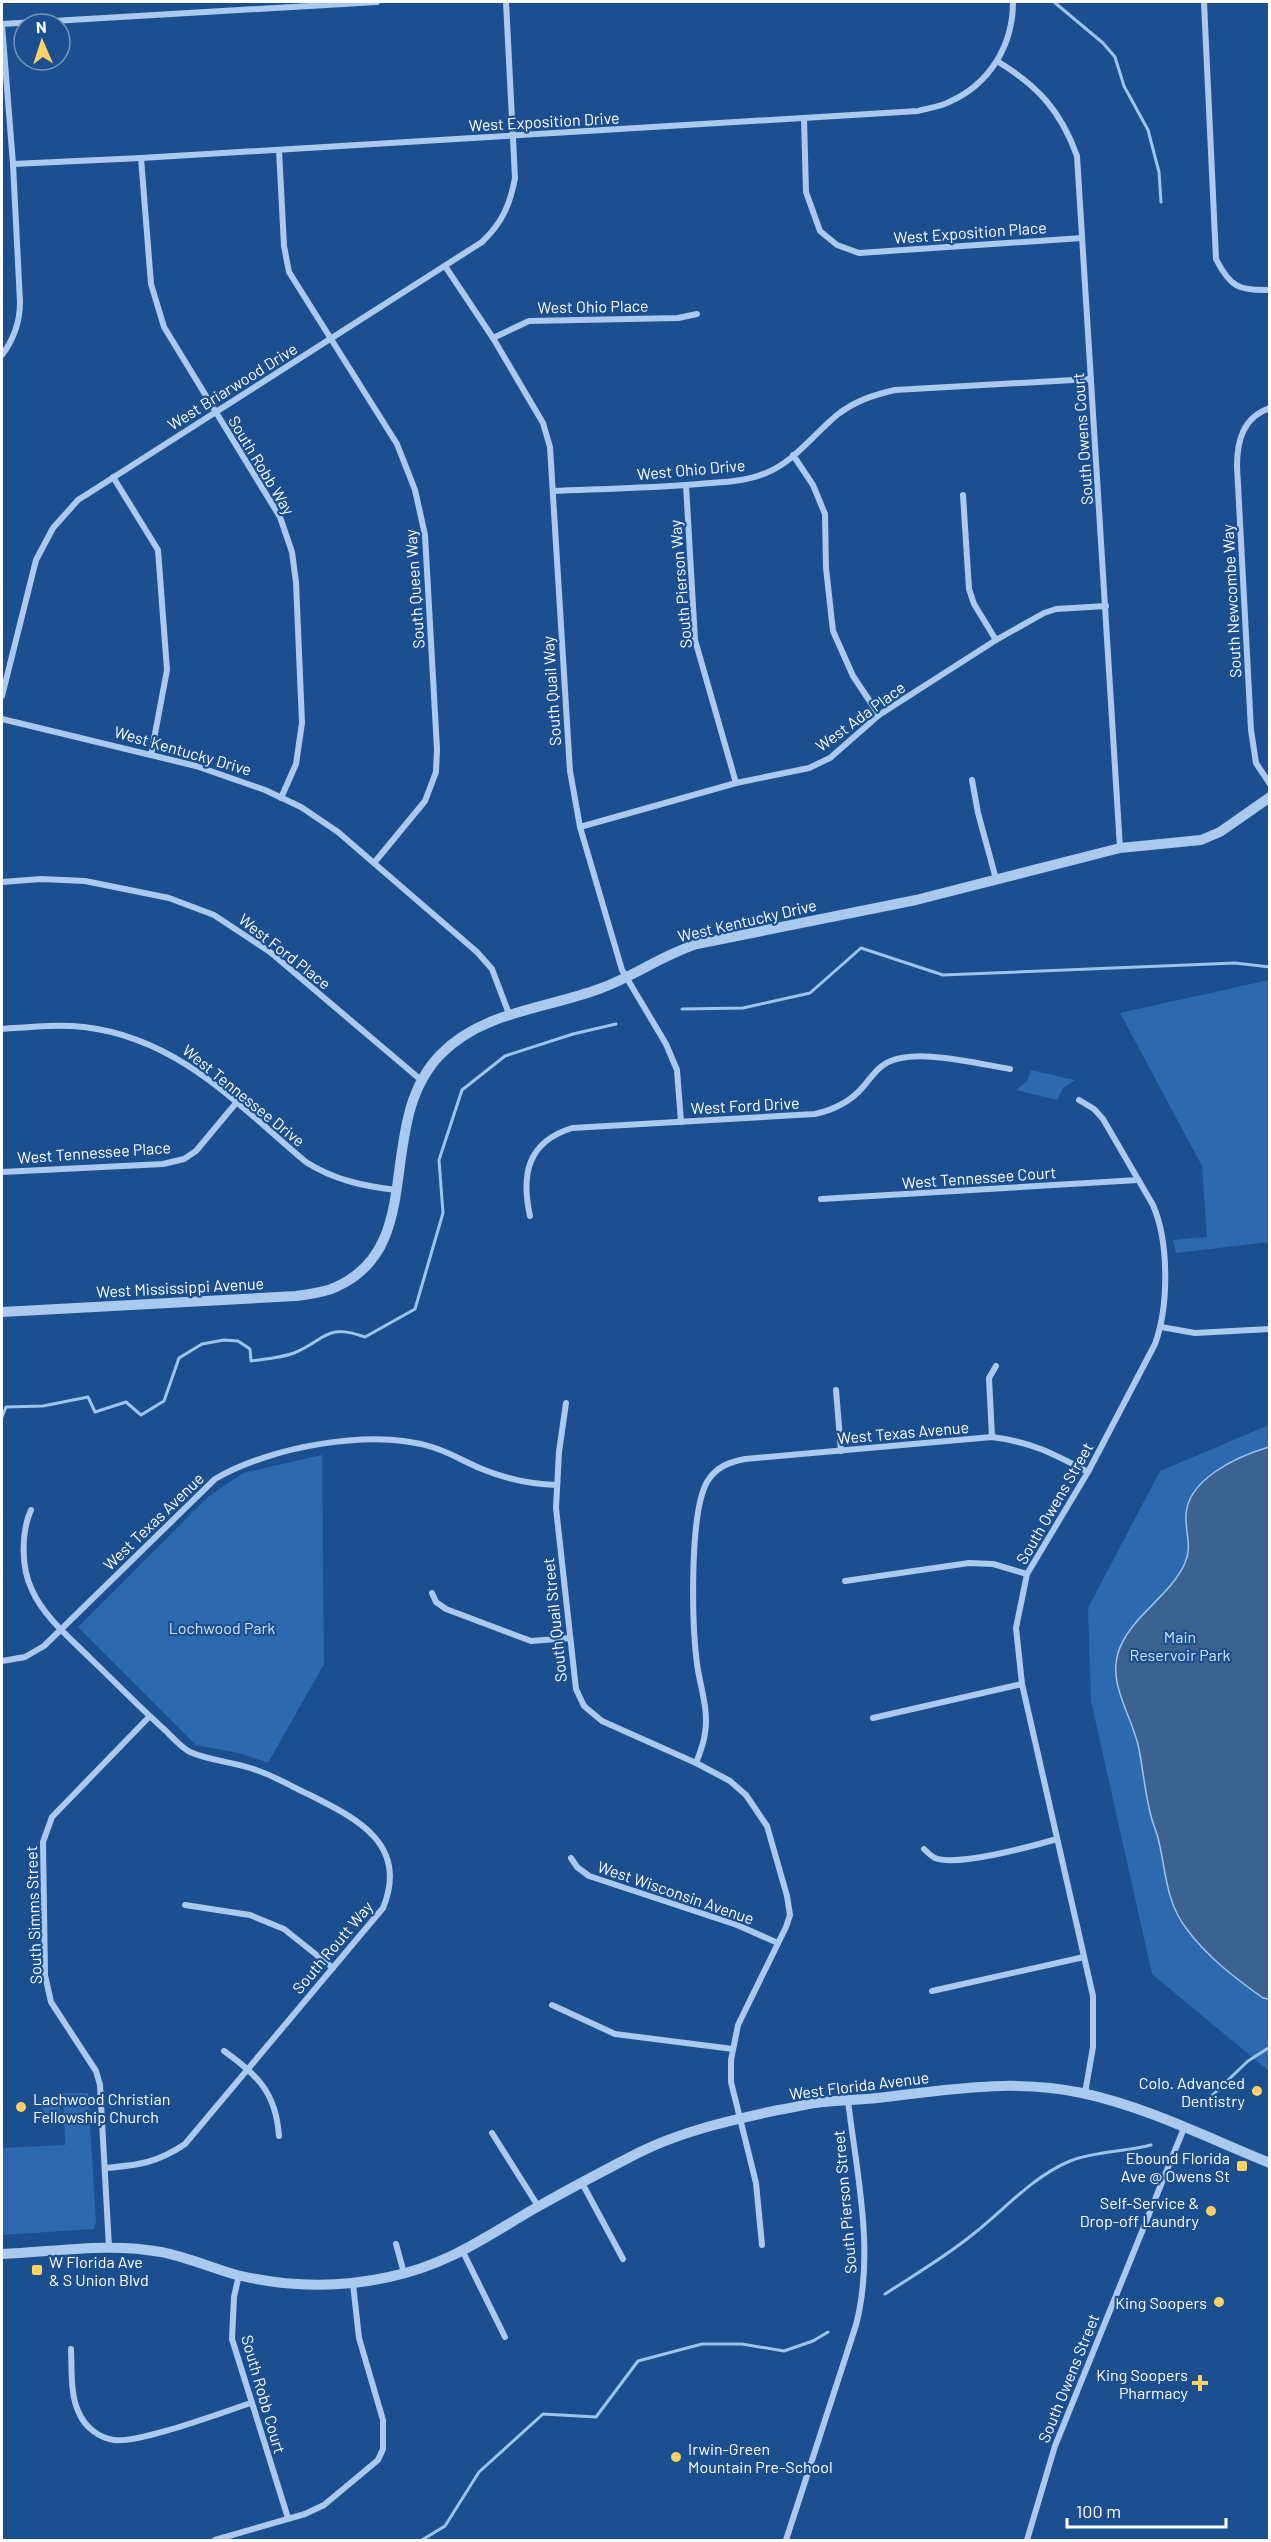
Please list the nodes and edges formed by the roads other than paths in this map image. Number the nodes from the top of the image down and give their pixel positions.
1 (377, 2) edge
2 (506, 2) edge
3 (1013, 2) edge
4 (1204, 2) edge
5 (2, 24) edge
6 (997, 61) junction
7 (804, 118) junction
8 (514, 136) junction
9 (279, 150) junction
10 (141, 158) junction
11 (13, 164) junction
12 (1082, 238) junction
13 (445, 266) junction
14 (1269, 290) edge
15 (697, 314) dead end
16 (494, 338) junction
17 (330, 340) junction
18 (2, 355) edge
19 (1091, 379) junction
20 (1269, 408) edge
21 (216, 413) junction
22 (793, 455) junction
23 (113, 477) junction
24 (686, 485) junction
25 (553, 491) junction
26 (963, 495) dead end
27 (1106, 606) junction
28 (996, 640) junction
29 (2, 696) edge
30 (879, 715) junction
31 (2, 718) edge
32 (151, 755) junction
33 (972, 780) dead end
34 (736, 783) junction
35 (1269, 784) edge
36 (1269, 796) edge
37 (281, 798) junction
38 (580, 827) junction
39 (1120, 848) junction
40 (374, 863) junction
41 (996, 879) junction
42 (2, 882) edge
43 (625, 976) junction
44 (509, 1014) junction
45 (2, 1029) edge
46 (1010, 1069) dead end
47 (421, 1080) junction
48 (1079, 1100) dead end
49 (236, 1103) junction
50 (681, 1122) junction
51 (2, 1172) edge
52 (1138, 1180) junction
53 (396, 1190) junction
54 (821, 1200) dead end
55 (530, 1216) dead end
56 (2, 1312) edge
57 (1161, 1327) junction
58 (1269, 1329) edge
59 (996, 1366) dead end
60 (836, 1390) dead end
61 (566, 1403) dead end
62 (993, 1437) junction
63 (841, 1451) junction
64 (1088, 1472) junction
65 (557, 1485) junction
66 (31, 1510) dead end
67 (1028, 1574) junction
68 (845, 1581) dead end
69 (432, 1593) dead end
70 (61, 1629) junction
71 (570, 1638) junction
72 (2, 1661) edge
73 (1022, 1684) junction
74 (149, 1716) junction
75 (873, 1718) dead end
76 (696, 1763) junction
77 (1058, 1839) junction
78 (924, 1849) dead end
79 (571, 1858) dead end
80 (185, 1905) dead end
81 (778, 1943) junction
82 (1084, 1957) junction
83 (333, 1968) junction
84 (932, 1992) dead end
85 (552, 2004) dead end
86 (733, 2049) junction
87 (224, 2051) dead end
88 (248, 2068) junction
89 (1085, 2094) junction
90 (848, 2102) junction
91 (739, 2118) junction
92 (1184, 2128) junction
93 (492, 2133) dead end
94 (279, 2136) dead end
95 (1269, 2163) edge
96 (106, 2168) junction
97 (582, 2183) junction
98 (538, 2206) junction
99 (396, 2244) dead end
100 (762, 2245) dead end
101 (110, 2247) junction
102 (463, 2252) junction
103 (2, 2254) edge
104 (623, 2259) dead end
105 (404, 2273) junction
106 (239, 2275) junction
107 (352, 2284) junction
108 (505, 2337) dead end
109 (71, 2349) dead end
110 (251, 2403) junction
111 (288, 2518) junction
112 (215, 2541) edge
113 (786, 2541) edge
114 (1027, 2541) edge

1 - 5 street
2 - 8 street, West Briarwood Drive
3 - 6 street, West Exposition Drive
4 - 14 street
5 - 11 street
6 - 7 street, West Exposition Drive
6 - 12 street, South Owens Court
7 - 8 street, West Exposition Drive
7 - 12 street, West Exposition Place
8 - 9 street, West Exposition Drive
8 - 13 street, West Briarwood Drive
9 - 10 street, West Exposition Drive
9 - 17 street, South Queen Way
10 - 11 street, West Exposition Drive
10 - 21 street, South Robb Way
11 - 18 street
12 - 19 street, South Owens Court
13 - 16 street, South Quail Way
13 - 17 street, West Briarwood Drive
15 - 16 street, West Ohio Place
16 - 25 street, South Quail Way
17 - 21 street, West Briarwood Drive
17 - 40 street, South Queen Way
19 - 22 street, West Ohio Drive
19 - 27 street, South Owens Court
20 - 35 street, South Newcombe Way
21 - 23 street, West Briarwood Drive
21 - 37 street, South Robb Way
22 - 24 street, West Ohio Drive
22 - 30 street
23 - 29 street, West Briarwood Drive
23 - 32 street
24 - 25 street, West Ohio Drive
24 - 34 street, South Pierson Way
25 - 38 street, South Quail Way
26 - 28 street
27 - 28 street, West Ada Place
27 - 39 street, South Owens Court
28 - 30 street, West Ada Place
30 - 34 street, West Ada Place
31 - 32 street, West Kentucky Drive
32 - 37 street, West Kentucky Drive
33 - 41 street
34 - 38 street, West Ada Place
36 - 39 street, West Kentucky Drive
37 - 40 street, West Kentucky Drive
38 - 43 street, South Quail Way
39 - 41 street, West Kentucky Drive
40 - 44 street, West Kentucky Drive
41 - 43 street, West Kentucky Drive
42 - 47 street, West Ford Place
43 - 44 street, West Kentucky Drive
43 - 50 street, South Quail Way
44 - 47 street
45 - 49 street, West Tennessee Drive
46 - 50 street, West Ford Drive
47 - 53 street
48 - 52 street, South Owens Street
49 - 51 street, West Tennessee Place
49 - 53 street, West Tennessee Drive
50 - 55 street, West Ford Drive
52 - 54 street, West Tennessee Court
52 - 57 street, South Owens Street
53 - 56 street, West Mississippi Avenue
57 - 58 street
57 - 64 street, South Owens Street
59 - 62 street
60 - 63 street
61 - 65 street, South Quail Street
62 - 63 street, West Texas Avenue
62 - 64 street, West Texas Avenue
63 - 76 street, West Texas Avenue
64 - 67 street, South Owens Street
65 - 70 street, West Texas Avenue
65 - 71 street, South Quail Street
66 - 70 street, South Routt Way
67 - 68 street
67 - 73 street, South Owens Street
69 - 71 street
70 - 72 street, West Texas Avenue
70 - 74 street, South Routt Way
71 - 76 street, South Quail Street
73 - 75 street
73 - 77 street, South Owens Street
74 - 83 street, South Routt Way
74 - 96 street, South Simms Street
76 - 81 street, South Quail Street
77 - 78 street
77 - 82 street, South Owens Street
79 - 81 street, West Wisconsin Avenue
80 - 83 street
81 - 86 street, South Quail Street
82 - 84 street
82 - 89 street, South Owens Street
83 - 88 street, South Routt Way
85 - 86 street
86 - 91 street, South Quail Street
87 - 88 street
88 - 94 street
88 - 96 street, South Routt Way
89 - 90 street, West Florida Avenue
89 - 92 street, West Florida Avenue
90 - 91 street, West Florida Avenue
90 - 113 street, South Pierson Street
91 - 97 street, West Florida Avenue
91 - 100 street, South Quail Street
92 - 95 street, West Florida Avenue
92 - 114 street, South Owens Street
93 - 98 street
96 - 101 street, South Simms Street
97 - 98 street, West Florida Avenue
97 - 104 street
98 - 102 street, West Florida Avenue
99 - 105 street
101 - 103 street, West Florida Avenue
101 - 106 street, West Florida Avenue
102 - 105 street, West Florida Avenue
102 - 108 street
105 - 107 street, West Florida Avenue
106 - 107 street, West Florida Avenue
106 - 110 street, South Robb Court
107 - 111 street
109 - 110 street
110 - 111 street, South Robb Court
111 - 112 street

